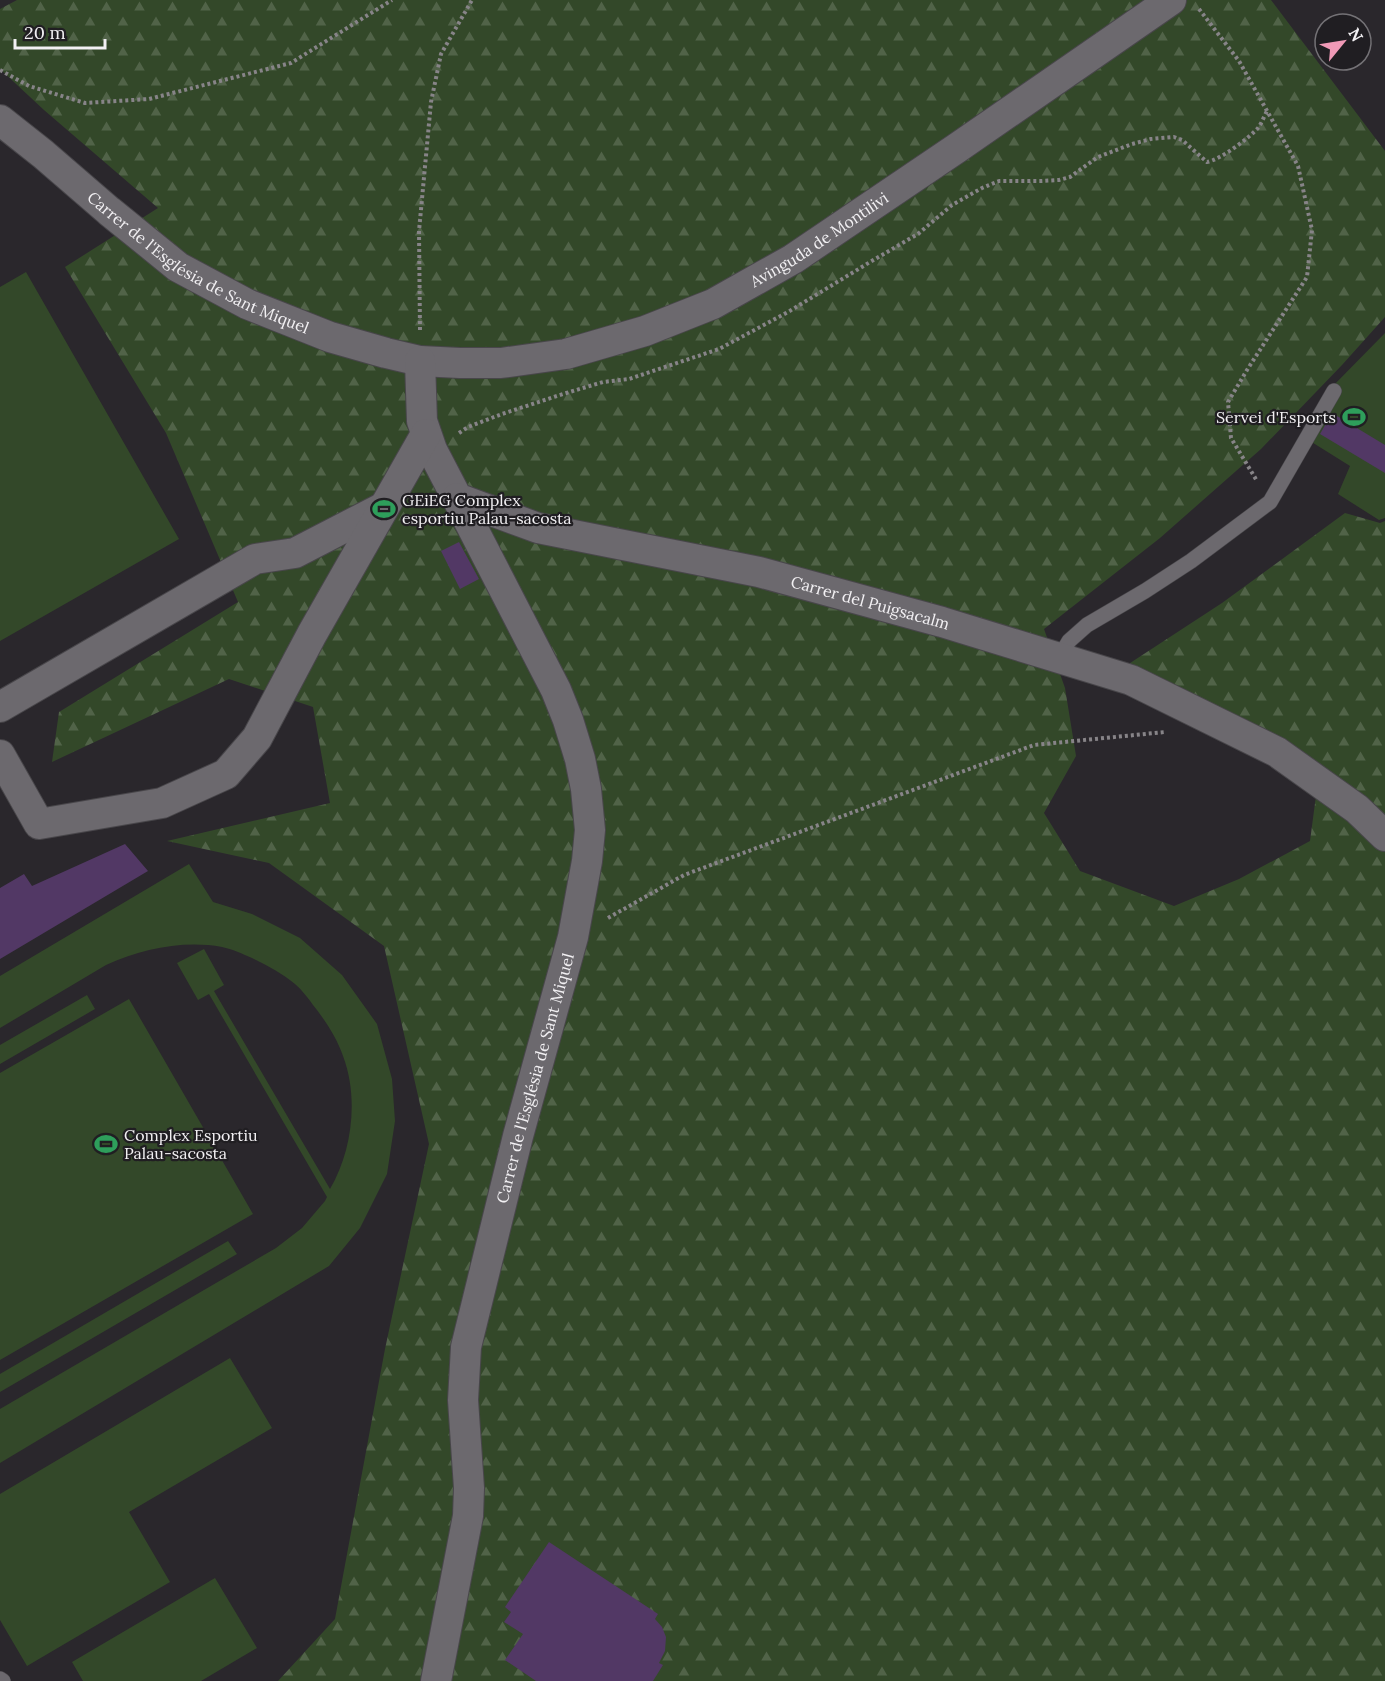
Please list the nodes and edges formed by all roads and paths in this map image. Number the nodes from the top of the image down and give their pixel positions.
1 (392, 0) edge
2 (472, 0) edge
3 (1183, 2) edge
4 (0, 70) edge
5 (1267, 111) junction
6 (0, 120) edge
7 (420, 361) junction
8 (1334, 391) dead end
9 (429, 442) junction
10 (457, 498) junction
11 (1270, 502) junction
12 (384, 507) junction
13 (1059, 658) junction
14 (0, 707) edge
15 (1169, 732) dead end
16 (0, 755) edge
17 (1385, 836) edge
18 (573, 937) junction
19 (436, 1681) edge

1 - 4 path
2 - 7 path
3 - 5 path
3 - 7 street, Avinguda de Montilivi
5 - 9 path
5 - 11 path
6 - 7 street, Carrer de l'Església de Sant Miquel
7 - 9 street
8 - 11 lane
9 - 10 street
9 - 12 street
10 - 13 street, Carrer del Puigsacalm
10 - 18 street, Carrer de l'Església de Sant Miquel
11 - 13 lane
12 - 14 street
12 - 16 street
13 - 17 street, Carrer del Puigsacalm
15 - 18 path
18 - 19 street, Carrer de l'Església de Sant Miquel

